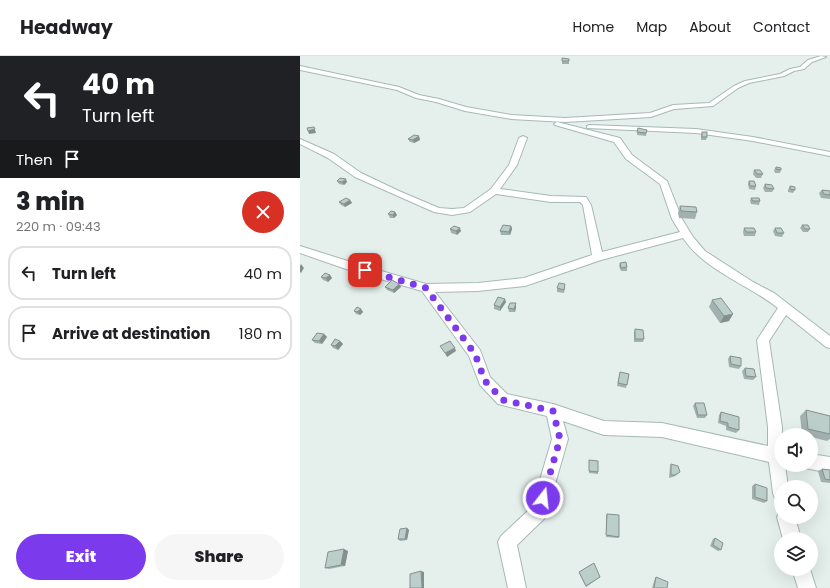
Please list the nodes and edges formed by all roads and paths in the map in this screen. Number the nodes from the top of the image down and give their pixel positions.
1 (823, 57) dead end
2 (300, 68) edge
3 (511, 117) junction
4 (566, 126) junction
5 (523, 138) dead end
6 (300, 141) edge
7 (830, 154) edge
8 (494, 191) junction
9 (686, 234) junction
10 (300, 249) edge
11 (598, 257) junction
12 (426, 288) junction
13 (785, 307) junction
14 (830, 343) edge
15 (553, 411) junction
16 (775, 428) edge
17 (774, 455) edge
18 (818, 463) edge
19 (830, 465) edge
20 (803, 576) edge
21 (518, 588) edge
22 (807, 588) edge

1 - 3 street
2 - 3 street
3 - 4 street
4 - 7 street
4 - 9 street
5 - 8 street
6 - 8 street
8 - 11 street
9 - 11 street
9 - 13 street
10 - 12 street
11 - 12 street
12 - 15 street
13 - 14 street
13 - 16 street
15 - 17 street
15 - 21 street
18 - 19 street
20 - 22 street

